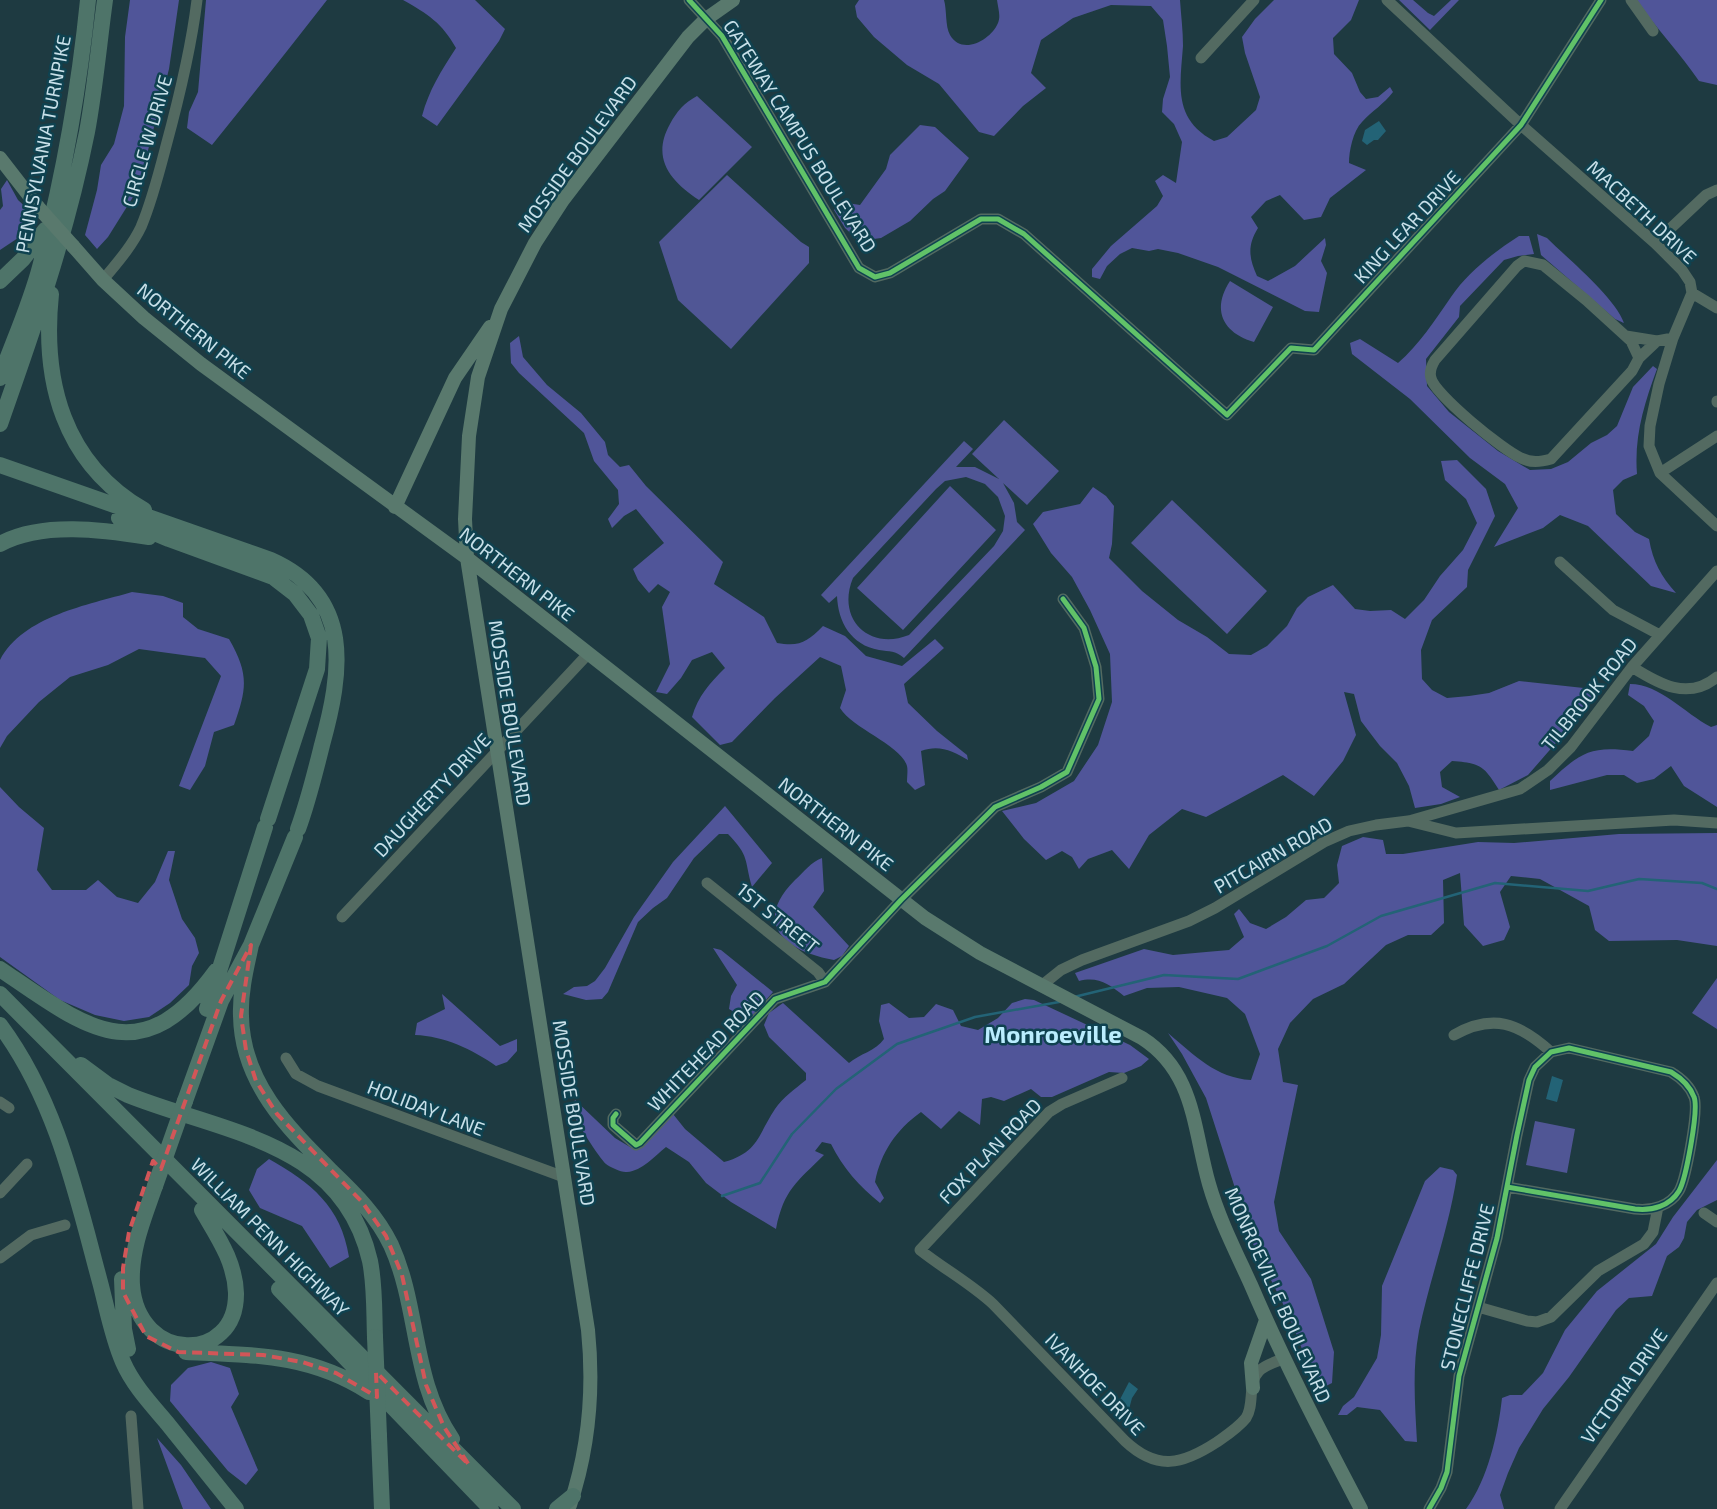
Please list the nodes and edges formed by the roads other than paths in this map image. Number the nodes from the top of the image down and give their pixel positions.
1 (88, 0) edge
2 (104, 0) edge
3 (196, 0) edge
4 (688, 0) edge
5 (715, 0) edge
6 (733, 0) edge
7 (1254, 0) edge
8 (1387, 0) edge
9 (1601, 0) edge
10 (1631, 0) edge
11 (706, 19) junction
12 (1653, 30) dead end
13 (1201, 58) dead end
14 (1521, 125) junction
15 (0, 158) edge
16 (1717, 190) edge
17 (51, 222) junction
18 (1655, 243) junction
19 (54, 262) junction
20 (0, 280) edge
21 (103, 280) junction
22 (1692, 293) junction
23 (1717, 308) edge
24 (501, 309) junction
25 (1626, 336) junction
26 (1672, 338) junction
27 (1657, 341) junction
28 (1314, 350) joint
29 (1639, 358) junction
30 (0, 378) edge
31 (0, 424) edge
32 (1717, 436) edge
33 (0, 465) edge
34 (0, 473) edge
35 (1660, 473) junction
36 (395, 507) junction
37 (1717, 526) edge
38 (171, 532) junction
39 (0, 544) edge
40 (467, 558) junction
41 (1560, 562) dead end
42 (1717, 571) edge
43 (1063, 599) dead end
44 (1660, 635) junction
45 (588, 654) junction
46 (1632, 668) junction
47 (1717, 677) edge
48 (498, 751) junction
49 (1408, 821) junction
50 (1717, 822) edge
51 (707, 883) dead end
52 (902, 900) junction
53 (342, 917) dead end
54 (251, 945) junction
55 (223, 961) junction
56 (0, 969) edge
57 (825, 982) junction
58 (1041, 986) junction
59 (0, 992) edge
60 (0, 1007) edge
61 (0, 1025) edge
62 (1454, 1035) dead end
63 (1551, 1052) junction
64 (286, 1058) dead end
65 (1122, 1078) dead end
66 (181, 1097) junction
67 (616, 1114) dead end
68 (300, 1140) junction
69 (27, 1164) dead end
70 (564, 1177) junction
71 (151, 1183) junction
72 (1507, 1187) junction
73 (0, 1192) edge
74 (338, 1192) junction
75 (1658, 1207) junction
76 (202, 1210) junction
77 (1704, 1213) dead end
78 (1717, 1222) edge
79 (65, 1225) dead end
80 (920, 1250) joint
81 (0, 1258) edge
82 (1717, 1283) edge
83 (123, 1292) junction
84 (1478, 1307) junction
85 (1266, 1320) junction
86 (1283, 1359) junction
87 (1253, 1388) junction
88 (392, 1408) junction
89 (159, 1414) junction
90 (131, 1416) dead end
91 (470, 1465) junction
92 (572, 1505) edge
93 (138, 1509) edge
94 (236, 1509) edge
95 (382, 1509) edge
96 (491, 1509) edge
97 (513, 1509) edge
98 (557, 1509) edge
99 (1361, 1509) edge
100 (1429, 1509) edge
101 (1560, 1509) edge

1 - 17 highway, PENNSYLVANIA TURNPIKE
2 - 19 highway, PENNSYLVANIA TURNPIKE
3 - 21 street, CIRCLE W DRIVE
4 - 11 street
5 - 11 main road
6 - 11 main road, MOSSIDE BOULEVARD
7 - 13 street
8 - 14 street, MACBETH DRIVE
9 - 14 street, KING LEAR DRIVE
10 - 12 street
11 - 24 main road, MOSSIDE BOULEVARD
11 - 28 street, GATEWAY CAMPUS BOULEVARD
14 - 18 street, MACBETH DRIVE
14 - 28 street, KING LEAR DRIVE
15 - 21 main road, NORTHERN PIKE, bridge
16 - 18 street
17 - 20 highway
17 - 30 highway, PENNSYLVANIA TURNPIKE
18 - 22 street, MACBETH DRIVE
19 - 31 highway, PENNSYLVANIA TURNPIKE
19 - 38 highway
21 - 36 main road, NORTHERN PIKE
22 - 23 street
22 - 26 street, MACBETH DRIVE
24 - 36 main road
24 - 40 main road, MOSSIDE BOULEVARD
25 - 27 street
25 - 29 street
25 - 29 street
26 - 27 street
26 - 35 street, MACBETH DRIVE
27 - 29 street
32 - 35 street
33 - 38 highway
34 - 38 highway
35 - 37 street, MACBETH DRIVE
36 - 40 main road, NORTHERN PIKE
38 - 39 highway
38 - 54 highway
38 - 55 highway
40 - 45 main road, NORTHERN PIKE
40 - 48 main road, MOSSIDE BOULEVARD
41 - 44 street
42 - 44 street, TILBROOK ROAD
43 - 52 street, WHITEHEAD ROAD
44 - 46 street, TILBROOK ROAD
45 - 48 street, DAUGHERTY DRIVE
45 - 52 main road, NORTHERN PIKE
46 - 47 street
46 - 49 street, TILBROOK ROAD
48 - 53 street, DAUGHERTY DRIVE
48 - 70 main road, MOSSIDE BOULEVARD
49 - 50 street, PITCAIRN ROAD
49 - 58 street, PITCAIRN ROAD
51 - 57 street, 1ST STREET
52 - 57 street, WHITEHEAD ROAD
52 - 58 main road, NORTHERN PIKE
54 - 66 highway
54 - 68 highway
55 - 56 highway
55 - 66 highway
57 - 67 street, WHITEHEAD ROAD
58 - 85 main road, MONROEVILLE BOULEVARD
59 - 74 highway
59 - 91 highway, WILLIAM PENN HIGHWAY
60 - 76 highway, WILLIAM PENN HIGHWAY
61 - 89 highway
62 - 63 street
63 - 72 street, STONECLIFFE DRIVE
63 - 75 street
64 - 70 street, HOLIDAY LANE
65 - 80 street, FOX PLAN ROAD
66 - 71 highway
68 - 74 highway
68 - 91 highway
69 - 73 street
70 - 92 main road, MOSSIDE BOULEVARD
71 - 76 highway
71 - 83 highway
72 - 75 street, STONECLIFFE DRIVE
72 - 84 street, STONECLIFFE DRIVE
74 - 95 highway, bridge
75 - 84 street
76 - 88 highway, WILLIAM PENN HIGHWAY
77 - 78 street
79 - 81 street
80 - 87 street, IVANHOE DRIVE
82 - 101 street, VICTORIA DRIVE
83 - 88 highway
83 - 89 highway
84 - 100 street, STONECLIFFE DRIVE
85 - 86 main road, MONROEVILLE BOULEVARD
85 - 87 main road
86 - 87 street, IVANHOE DRIVE
86 - 99 main road, MONROEVILLE BOULEVARD
88 - 96 highway, WILLIAM PENN HIGHWAY
89 - 94 highway
90 - 93 street
91 - 97 highway, WILLIAM PENN HIGHWAY
92 - 98 highway

